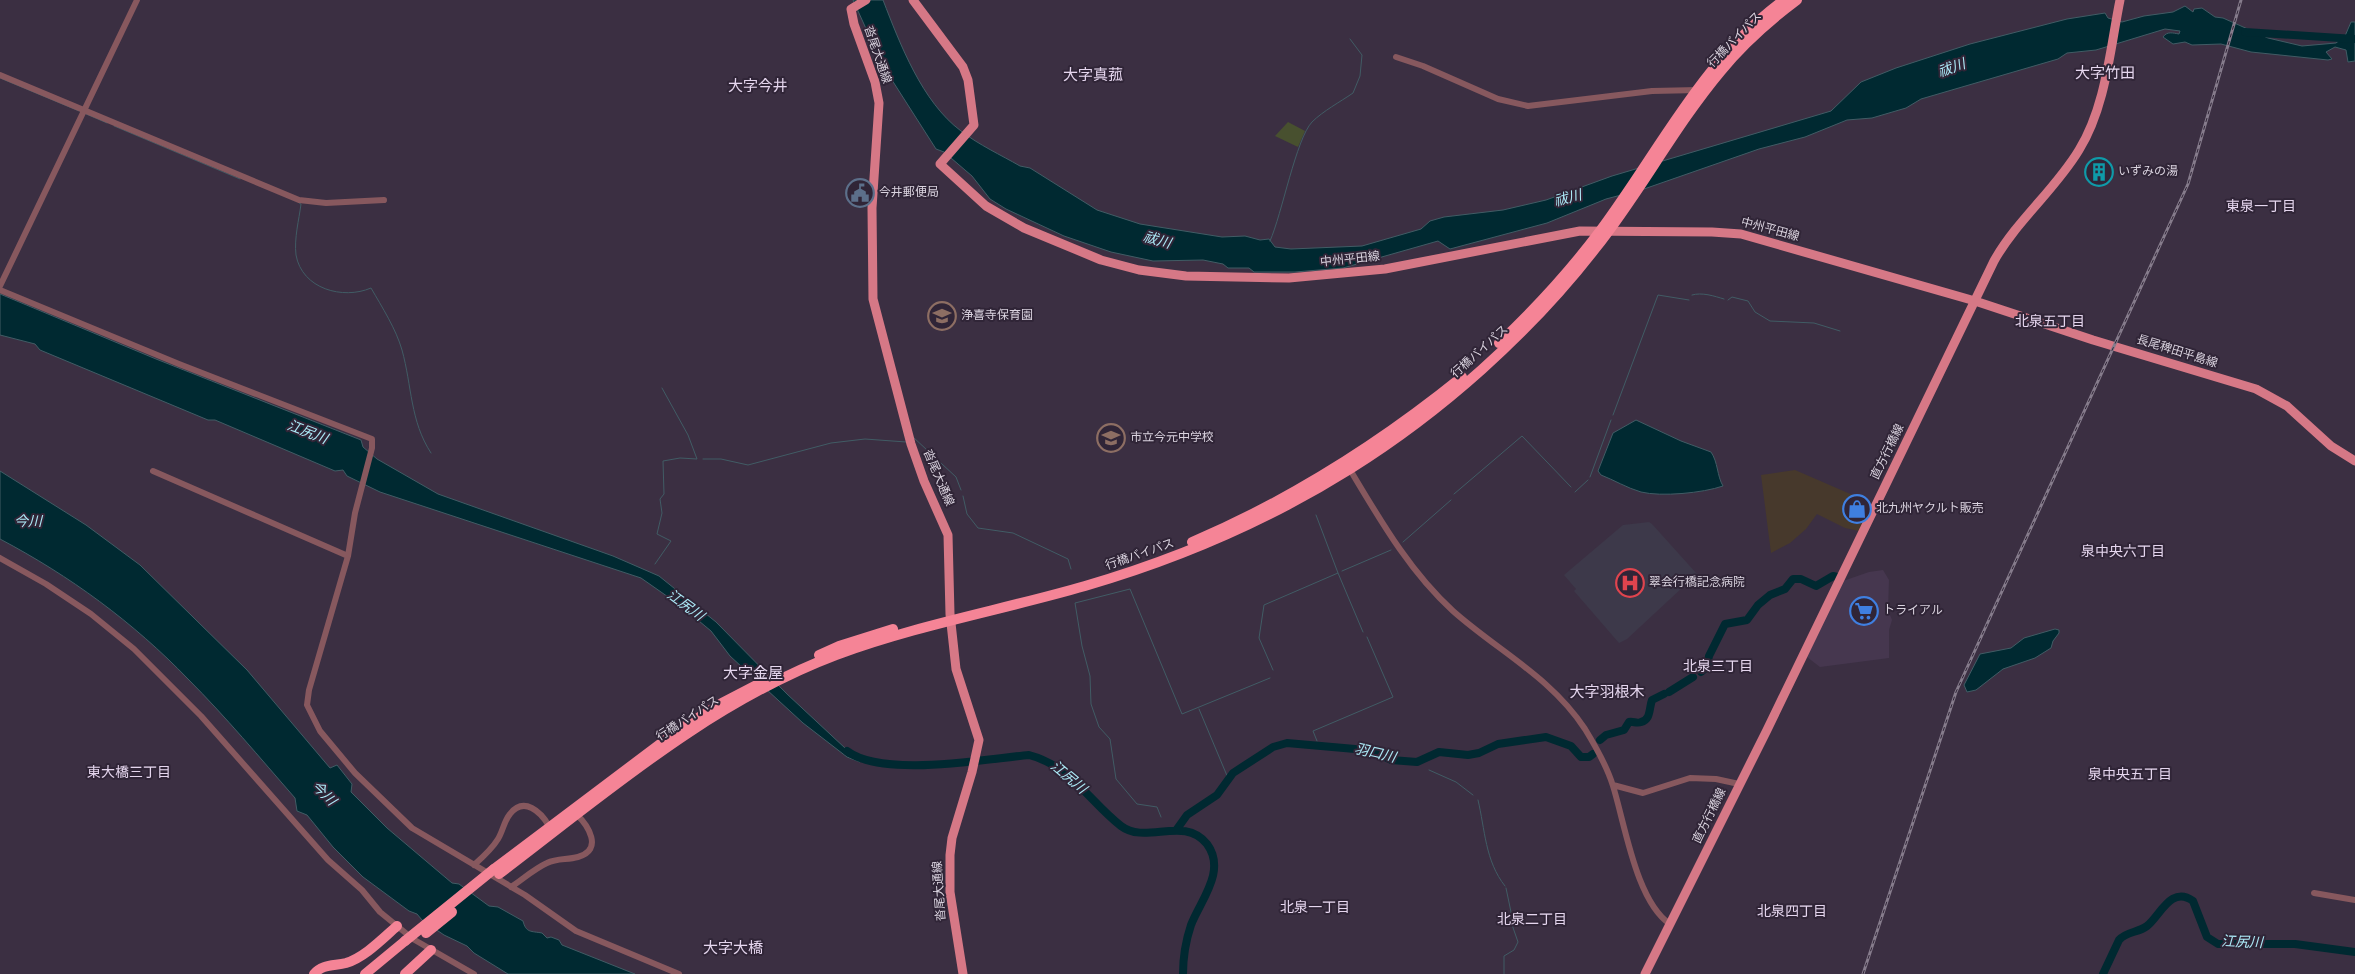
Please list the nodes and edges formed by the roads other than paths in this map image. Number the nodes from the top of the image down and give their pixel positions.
1 (137, 0) edge
2 (866, 0) edge
3 (913, 0) edge
4 (1784, 0) edge
5 (1797, 0) edge
6 (2119, 3) edge
7 (1396, 57) dead end
8 (0, 75) edge
9 (1702, 90) junction
10 (84, 110) junction
11 (384, 200) dead end
12 (1604, 231) junction
13 (0, 286) edge
14 (0, 290) edge
15 (1975, 301) junction
16 (2355, 460) edge
17 (1348, 466) junction
18 (153, 471) dead end
19 (348, 556) junction
20 (0, 558) edge
21 (950, 617) junction
22 (756, 688) junction
23 (1613, 784) junction
24 (1739, 784) junction
25 (576, 814) junction
26 (549, 826) junction
27 (474, 865) junction
28 (497, 872) junction
29 (511, 888) junction
30 (2314, 893) dead end
31 (2355, 900) edge
32 (1670, 924) junction
33 (397, 926) junction
34 (408, 943) junction
35 (431, 950) junction
36 (314, 974) edge
37 (365, 974) edge
38 (376, 974) edge
39 (405, 974) edge
40 (474, 974) edge
41 (679, 974) edge
42 (963, 974) edge
43 (1645, 974) edge

1 - 10 street
2 - 21 main road, 沓尾大通線
3 - 12 main road, 中州平田線
4 - 9 highway, 行橋バイパス
5 - 9 highway, 行橋バイパス
6 - 15 main road, 直方行橋線
7 - 9 street
8 - 10 street
9 - 12 highway, 行橋バイパス
10 - 11 street
10 - 13 street
12 - 15 main road, 中州平田線
12 - 17 highway, 行橋バイパス
14 - 19 street
15 - 16 main road, 長尾稗田平島線
15 - 24 main road, 直方行橋線
17 - 21 highway, 行橋バイパス
17 - 23 street
18 - 19 street
19 - 27 street
20 - 33 street
21 - 22 highway, 行橋バイパス
21 - 42 main road, 沓尾大通線
22 - 25 highway, 行橋バイパス
22 - 26 highway, 行橋バイパス
23 - 24 street
23 - 32 street
24 - 32 main road, 直方行橋線
25 - 28 highway, 行橋バイパス
25 - 29 street
26 - 27 street
26 - 28 highway, 行橋バイパス
27 - 29 street
28 - 34 highway, 行橋バイパス, bridge
29 - 41 street
30 - 31 street
32 - 43 main road, 直方行橋線
33 - 35 street
33 - 36 highway
34 - 37 highway, 行橋バイパス
34 - 38 highway, 行橋バイパス
35 - 39 highway
35 - 40 street

